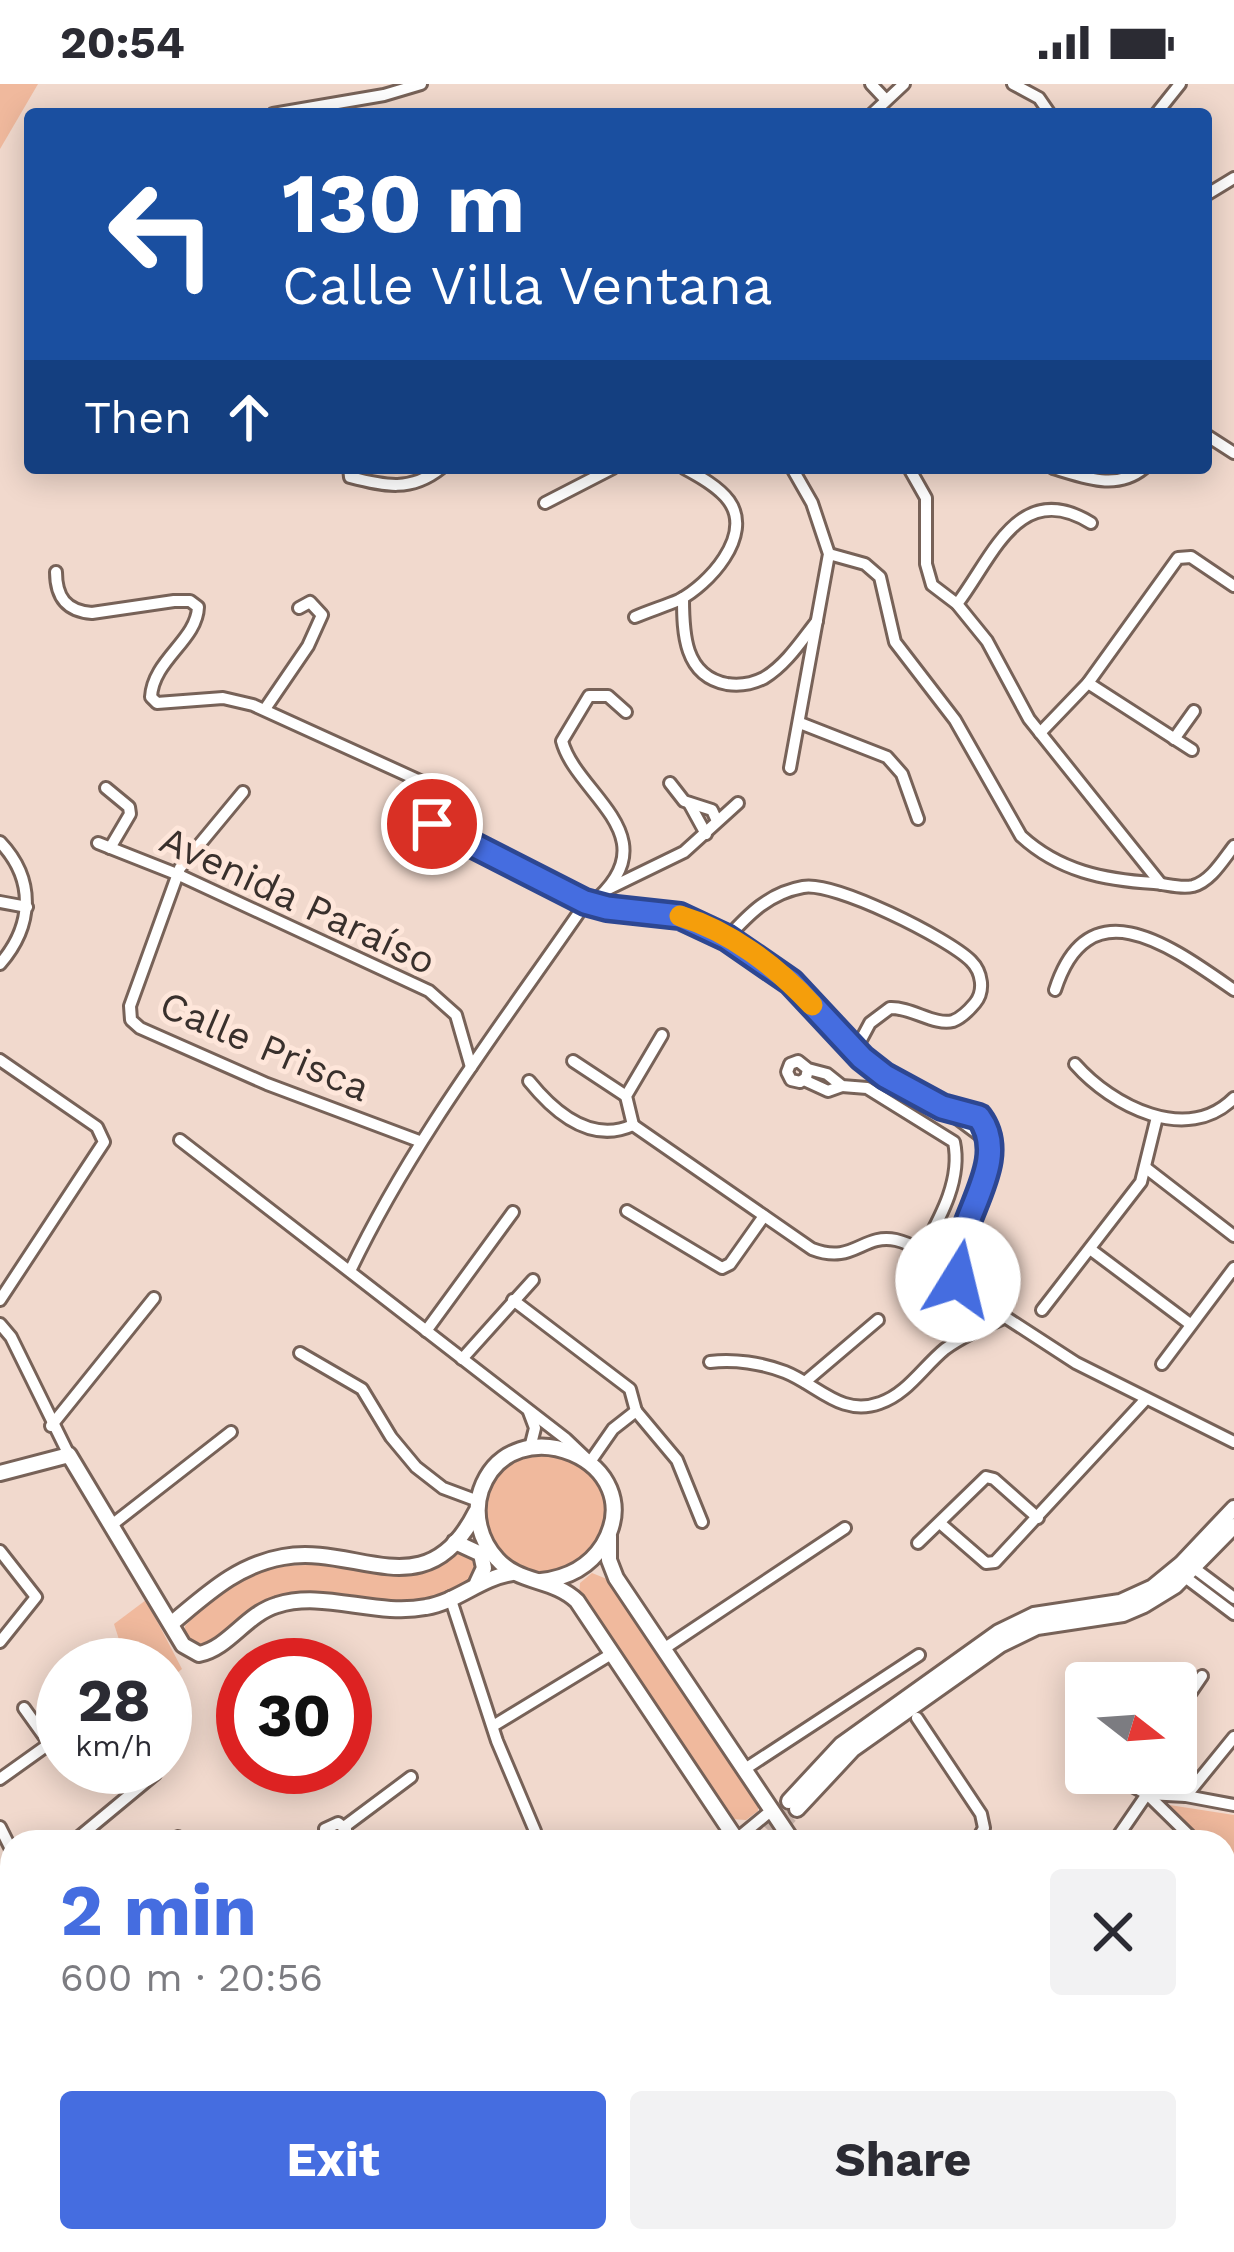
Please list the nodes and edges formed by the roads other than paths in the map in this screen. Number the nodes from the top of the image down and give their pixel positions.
1 (421, 84) edge
2 (871, 84) edge
3 (904, 84) edge
4 (1013, 84) edge
5 (1180, 84) edge
6 (886, 100) junction
7 (308, 108) edge
8 (878, 108) edge
9 (1045, 108) edge
10 (1161, 108) edge
11 (350, 474) edge
12 (434, 474) edge
13 (601, 474) edge
14 (691, 474) edge
15 (795, 474) edge
16 (912, 474) edge
17 (1094, 474) edge
18 (1135, 474) edge
19 (545, 503) dead end
20 (1090, 523) dead end
21 (829, 554) junction
22 (56, 572) dead end
23 (1234, 586) edge
24 (683, 598) junction
25 (957, 604) junction
26 (299, 608) dead end
27 (634, 617) dead end
28 (819, 619) junction
29 (1088, 683) junction
30 (265, 709) junction
31 (1195, 711) dead end
32 (626, 712) dead end
33 (800, 723) junction
34 (1040, 733) junction
35 (1174, 739) junction
36 (1192, 751) dead end
37 (790, 768) dead end
38 (670, 783) dead end
39 (106, 788) dead end
40 (243, 792) dead end
41 (689, 803) junction
42 (738, 803) dead end
43 (918, 819) dead end
44 (717, 821) junction
45 (706, 834) junction
46 (0, 842) edge
47 (1234, 846) edge
48 (178, 875) junction
49 (1161, 884) junction
50 (608, 889) junction
51 (0, 902) edge
52 (588, 903) junction
53 (27, 907) junction
54 (578, 914) dead end
55 (727, 938) junction
56 (0, 964) edge
57 (1054, 990) dead end
58 (1234, 990) edge
59 (662, 1035) dead end
60 (855, 1051) junction
61 (0, 1060) edge
62 (573, 1061) dead end
63 (1075, 1064) dead end
64 (470, 1067) junction
65 (806, 1074) dead end
66 (529, 1081) dead end
67 (626, 1096) junction
68 (1234, 1098) edge
69 (1157, 1117) junction
70 (633, 1125) junction
71 (180, 1140) dead end
72 (419, 1142) junction
73 (1147, 1168) junction
74 (513, 1211) dead end
75 (627, 1211) dead end
76 (764, 1216) junction
77 (1234, 1236) edge
78 (1090, 1250) junction
79 (922, 1251) junction
80 (1234, 1268) edge
81 (350, 1271) junction
82 (956, 1274) junction
83 (533, 1280) dead end
84 (154, 1298) dead end
85 (0, 1300) edge
86 (513, 1300) junction
87 (1042, 1310) dead end
88 (1004, 1318) junction
89 (878, 1320) dead end
90 (0, 1324) edge
91 (1190, 1324) junction
92 (426, 1331) junction
93 (300, 1353) dead end
94 (462, 1359) junction
95 (710, 1362) dead end
96 (1162, 1364) dead end
97 (806, 1382) junction
98 (1146, 1399) junction
99 (527, 1409) junction
100 (636, 1411) junction
101 (51, 1426) junction
102 (230, 1432) dead end
103 (1234, 1442) edge
104 (530, 1448) junction
105 (69, 1455) junction
106 (589, 1461) junction
107 (0, 1473) edge
108 (478, 1505) junction
109 (1234, 1508) edge
110 (1038, 1519) junction
111 (702, 1522) dead end
112 (113, 1524) junction
113 (941, 1524) junction
114 (1234, 1526) edge
115 (844, 1528) dead end
116 (610, 1529) junction
117 (455, 1542) junction
118 (918, 1543) dead end
119 (0, 1550) edge
120 (1190, 1572) junction
121 (512, 1573) junction
122 (616, 1578) junction
123 (542, 1581) junction
124 (477, 1583) junction
125 (450, 1598) junction
126 (1234, 1598) edge
127 (577, 1601) junction
128 (1234, 1614) edge
129 (172, 1623) junction
130 (0, 1642) edge
131 (664, 1648) junction
132 (613, 1653) junction
133 (920, 1654) dead end
134 (1202, 1676) dead end
135 (1197, 1683) edge
136 (24, 1708) dead end
137 (917, 1718) dead end
138 (36, 1725) edge
139 (493, 1726) junction
140 (1234, 1737) edge
141 (36, 1753) edge
142 (745, 1769) junction
143 (411, 1777) dead end
144 (0, 1779) edge
145 (131, 1794) edge
146 (1147, 1794) junction
147 (1186, 1796) junction
148 (1234, 1805) edge
149 (772, 1810) junction
150 (344, 1827) junction
151 (87, 1830) edge
152 (326, 1830) edge
153 (344, 1830) edge
154 (536, 1830) edge
155 (729, 1830) edge
156 (749, 1830) edge
157 (785, 1830) edge
158 (983, 1830) edge
159 (1122, 1830) edge
160 (1184, 1830) edge

1 - 7 street
2 - 6 street
3 - 6 street
4 - 9 street
5 - 10 street
6 - 8 street
11 - 12 street
13 - 19 street
14 - 24 street
15 - 21 street
16 - 25 street
17 - 18 street
20 - 25 street
21 - 28 street
21 - 49 street
22 - 30 street
23 - 29 street
24 - 27 street
24 - 28 street
25 - 34 street
26 - 30 street
28 - 33 street
29 - 34 street
29 - 35 street
30 - 52 street
31 - 35 street
32 - 50 street
33 - 37 street
33 - 43 street
34 - 49 street
35 - 36 street
38 - 41 street
39 - 48 street, Avenida Paraíso
40 - 48 street, Calle Prisca
41 - 44 street
41 - 45 street
42 - 44 street
44 - 45 street
45 - 50 street
46 - 53 street
47 - 49 street
48 - 64 street, Avenida Paraíso
48 - 72 street, Calle Prisca
50 - 52 street
51 - 53 street
52 - 55 street
53 - 56 street
54 - 64 street
55 - 60 street
55 - 60 street
57 - 58 street
59 - 67 street
60 - 82 street
61 - 85 street
62 - 67 street
63 - 69 street
64 - 72 street
65 - 79 street
66 - 70 street
67 - 70 street
68 - 69 street
69 - 73 street
70 - 76 street
71 - 81 street
72 - 81 street
73 - 77 street
73 - 78 street
74 - 92 street
75 - 76 street
76 - 79 street
78 - 87 street
78 - 91 street
79 - 82 street
80 - 91 street
81 - 92 street
82 - 88 street
83 - 86 street
84 - 101 street
86 - 94 street
86 - 100 street
88 - 97 street
88 - 98 street
89 - 97 street
90 - 101 street
91 - 96 street
92 - 94 street
93 - 108 street
94 - 99 street
95 - 97 street
98 - 103 street
98 - 110 street
99 - 104 street
99 - 106 street
100 - 106 street
100 - 111 street
101 - 105 street
102 - 112 street
104 - 106 street
104 - 108 street
105 - 107 street
105 - 112 street
106 - 116 street
108 - 117 street
108 - 121 street
109 - 120 street
110 - 113 street
110 - 113 street
112 - 129 street
113 - 118 street
114 - 120 street
115 - 131 street
116 - 122 street
116 - 123 street
117 - 124 street
117 - 129 street
119 - 130 street
120 - 126 street
120 - 128 street
121 - 123 street
121 - 124 street
122 - 127 street
122 - 131 street
123 - 127 street
124 - 125 street
125 - 129 street
125 - 139 street
127 - 132 street
131 - 142 street
132 - 139 street
132 - 155 street
133 - 142 street
134 - 135 street
136 - 138 street
137 - 158 street
139 - 154 street
140 - 147 street
141 - 144 street
142 - 149 street
143 - 150 street
145 - 151 street
146 - 147 street
146 - 159 street
146 - 160 street
147 - 148 street
149 - 156 street
149 - 157 street
150 - 152 street
150 - 153 street

